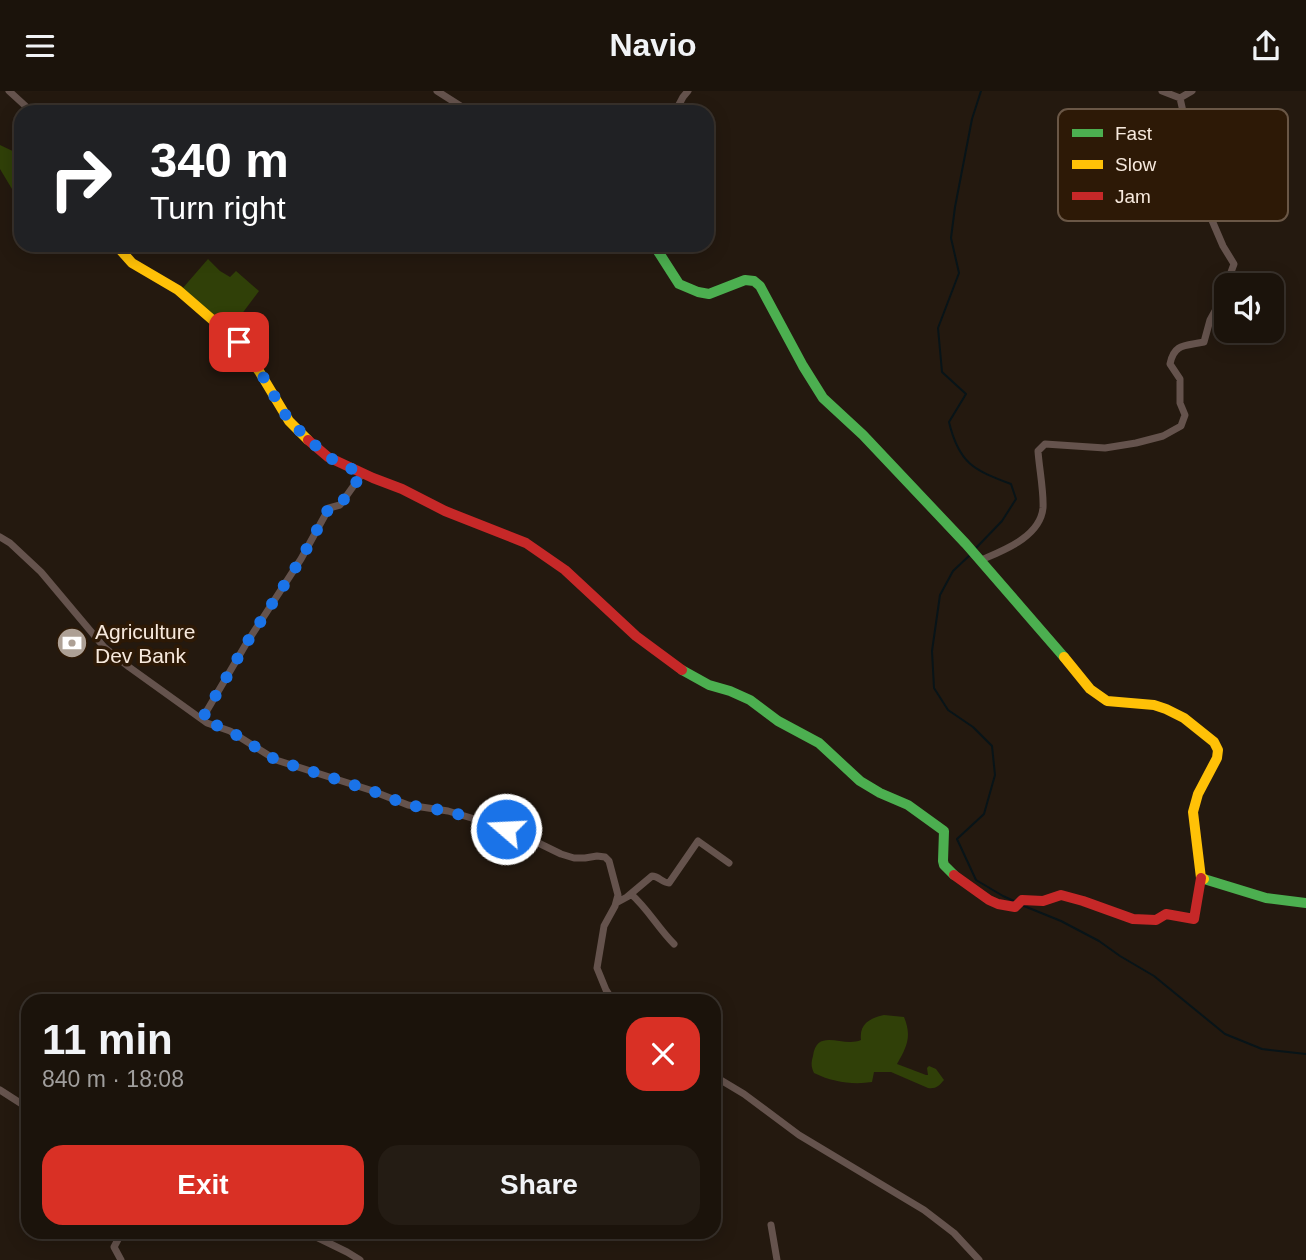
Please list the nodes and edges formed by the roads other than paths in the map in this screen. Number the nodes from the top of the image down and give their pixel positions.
1 (9, 91) edge
2 (438, 91) edge
3 (1162, 91) edge
4 (1192, 91) edge
5 (1180, 98) junction
6 (24, 105) edge
7 (459, 105) edge
8 (1182, 109) edge
9 (1212, 221) edge
10 (122, 252) edge
11 (658, 252) edge
12 (362, 474) junction
13 (0, 537) edge
14 (981, 560) junction
15 (202, 719) junction
16 (729, 863) dead end
17 (1201, 879) junction
18 (631, 894) junction
19 (616, 903) junction
20 (1306, 903) edge
21 (674, 944) dead end
22 (609, 994) edge
23 (721, 1080) edge
24 (0, 1090) edge
25 (21, 1104) edge
26 (771, 1226) dead end
27 (118, 1239) edge
28 (320, 1239) edge
29 (121, 1260) edge
30 (360, 1260) edge
31 (777, 1260) edge
32 (979, 1260) edge

1 - 6 street
2 - 7 street
3 - 5 street
4 - 5 street
5 - 8 street
9 - 14 street
10 - 12 street
11 - 14 street
12 - 15 street
12 - 17 street
13 - 15 street
14 - 17 street
15 - 19 street
16 - 18 street
17 - 20 street
18 - 19 street
18 - 21 street
19 - 22 street
23 - 32 street
24 - 25 street
26 - 31 street
27 - 29 street
28 - 30 street

